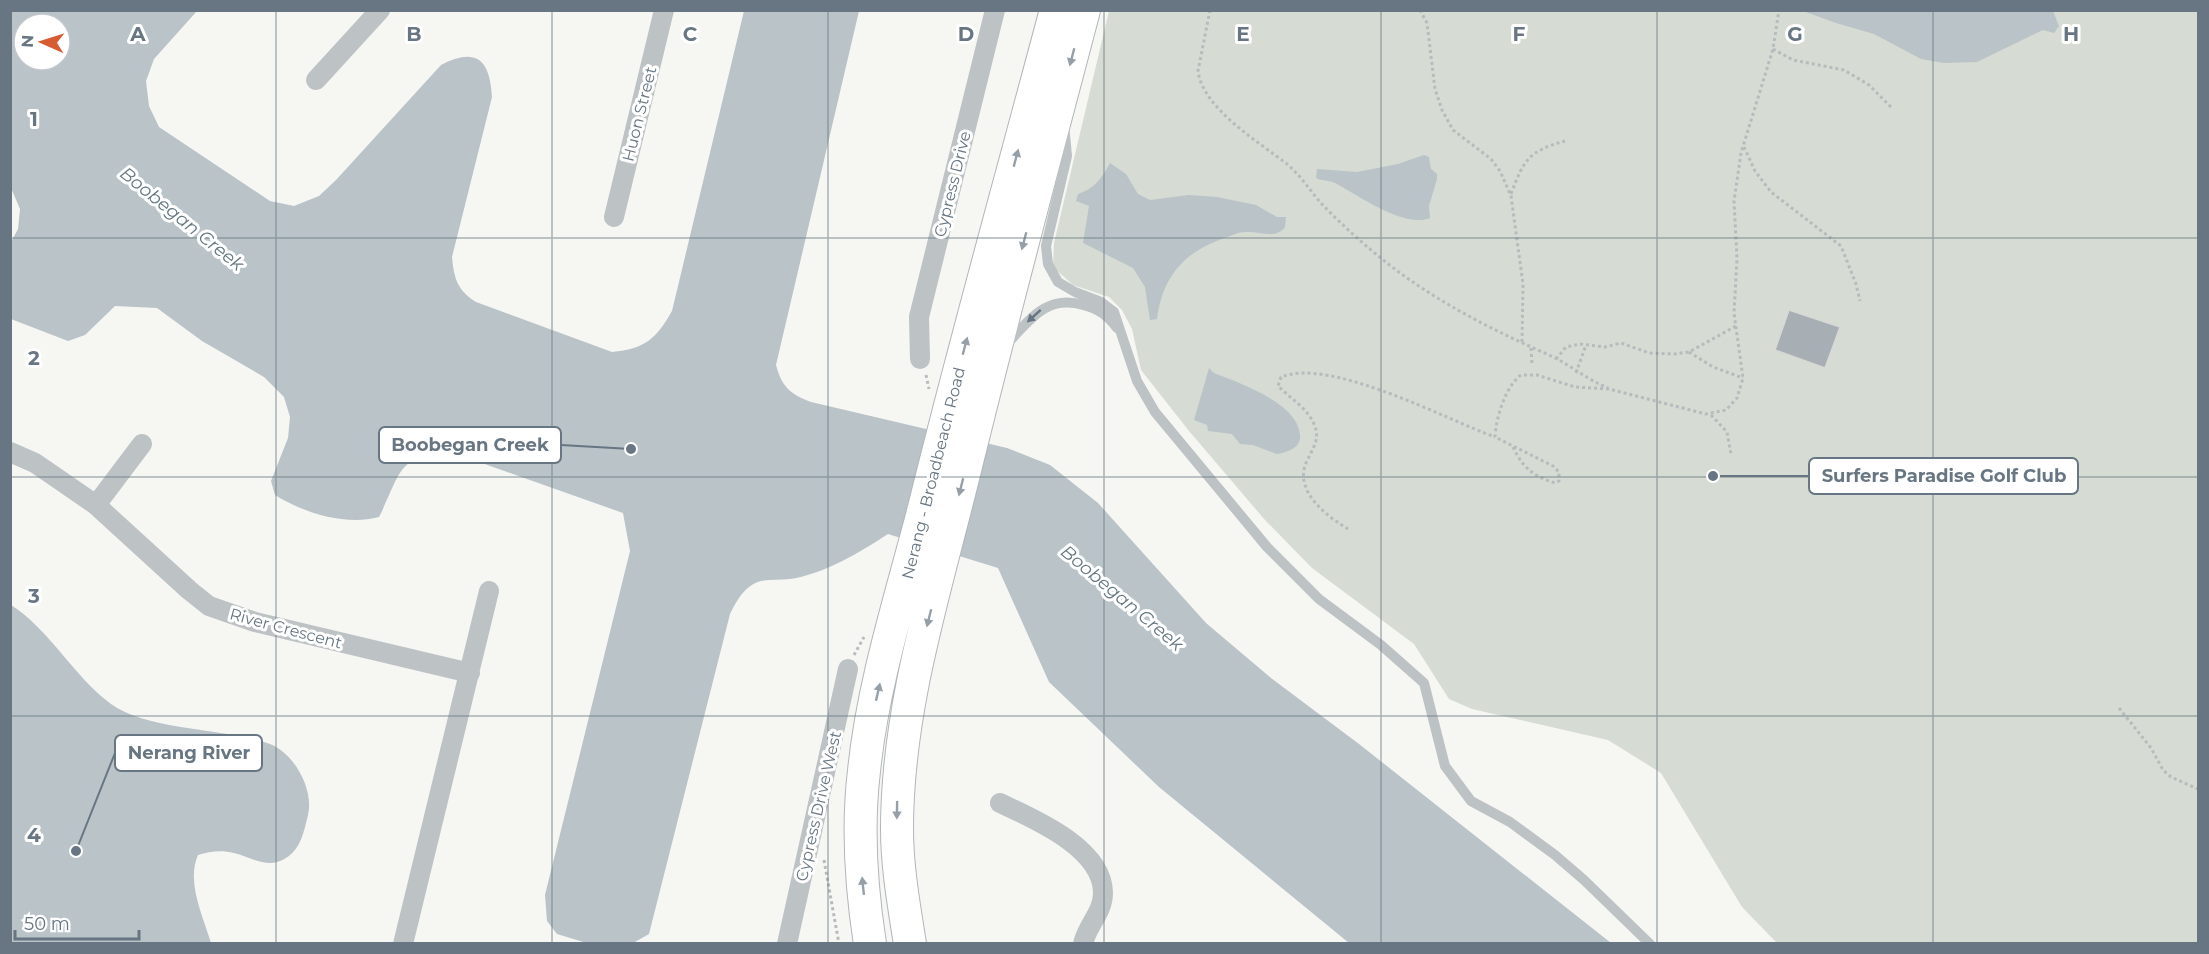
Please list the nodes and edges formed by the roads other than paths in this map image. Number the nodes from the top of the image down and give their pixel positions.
1 (380, 10) edge
2 (664, 10) edge
3 (995, 10) edge
4 (1056, 10) edge
5 (1084, 10) edge
6 (316, 80) dead end
7 (1060, 103) junction
8 (614, 217) dead end
9 (1058, 282) junction
10 (1051, 304) junction
11 (1121, 333) junction
12 (920, 359) road end
13 (994, 359) junction
14 (142, 444) dead end
15 (10, 452) edge
16 (96, 505) junction
17 (489, 591) dead end
18 (849, 669) dead end
19 (470, 673) junction
20 (1000, 803) dead end
21 (403, 944) edge
22 (787, 944) edge
23 (870, 944) edge
24 (910, 944) edge
25 (1083, 944) edge
26 (1650, 944) edge

1 - 6 street
2 - 8 street, Huon Street
3 - 12 street, Cypress Drive
23 -> 4 main road, Nerang - Broadbeach Road
5 -> 7 main road, Nerang - Broadbeach Road
7 - 9 lane
7 -> 13 main road, Nerang - Broadbeach Road
9 - 10 lane
9 - 11 lane
10 - 11 lane
10 -> 13 lane
11 - 26 lane
13 -> 24 main road, Nerang - Broadbeach Road
14 - 16 street
15 - 16 street, River Crescent
16 - 19 street, River Crescent
17 - 19 street
18 - 22 street, Cypress Drive West
19 - 21 street
20 - 25 street

